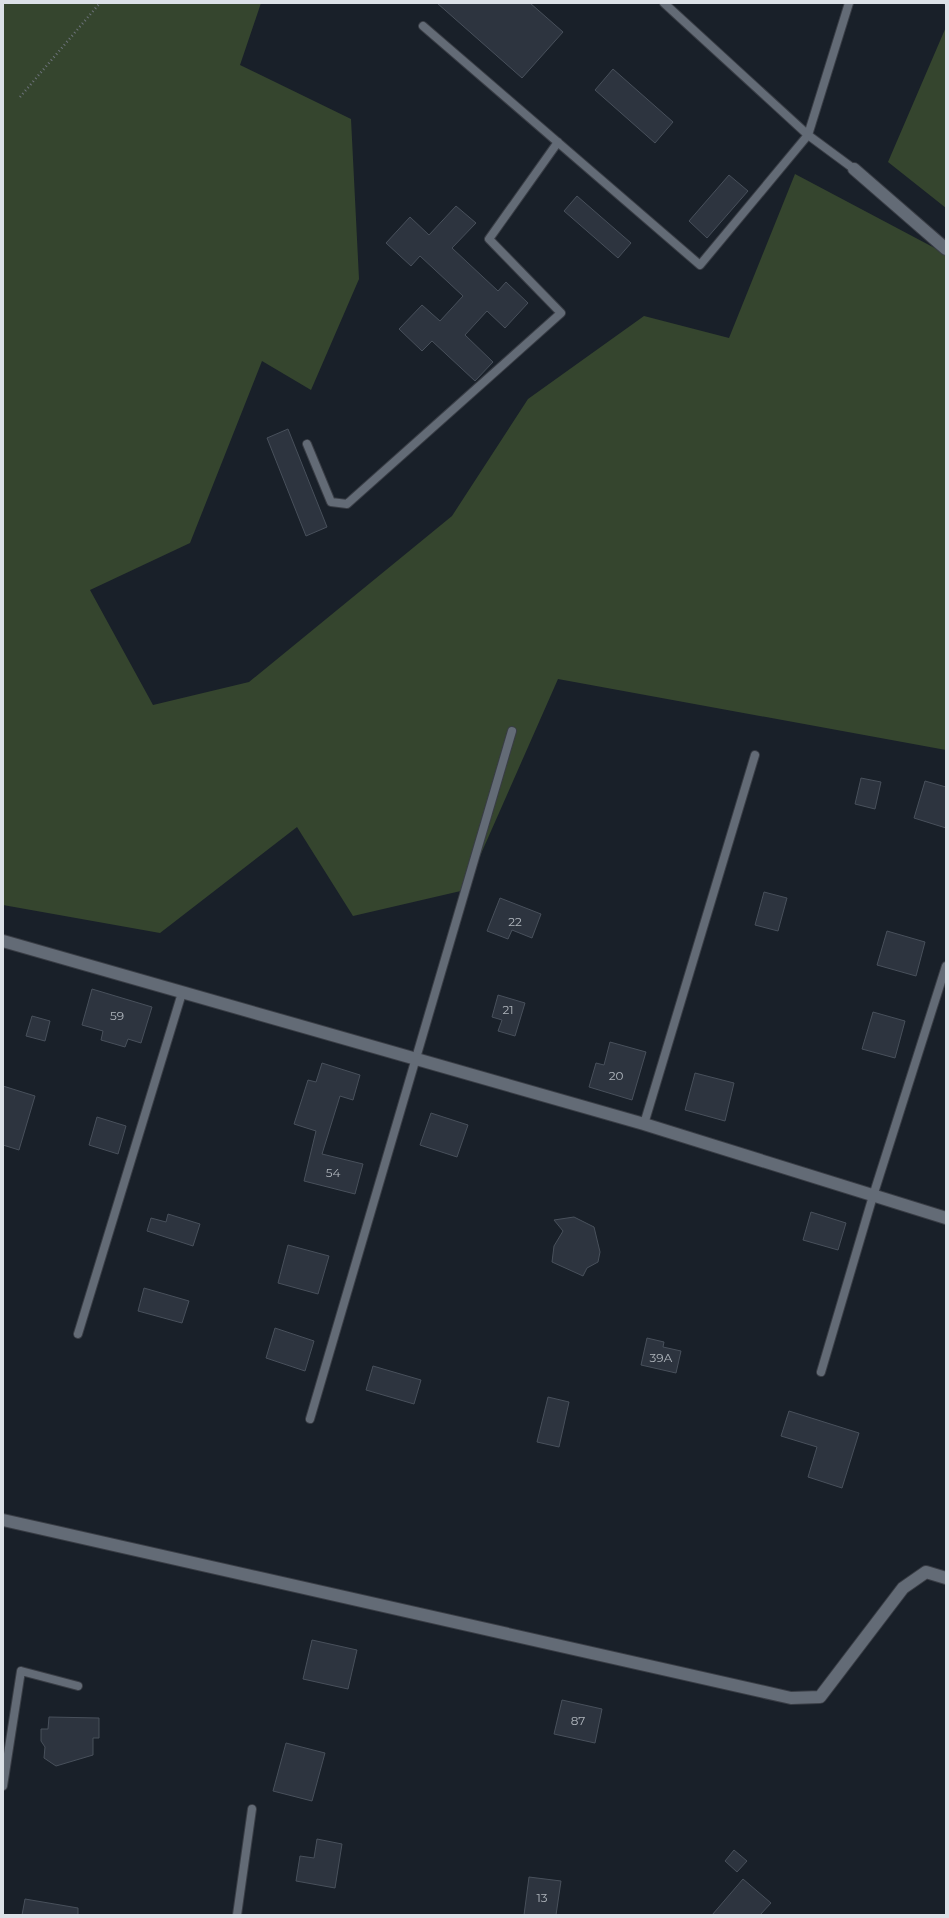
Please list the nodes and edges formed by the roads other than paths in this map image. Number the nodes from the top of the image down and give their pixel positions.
1 (664, 3) edge
2 (849, 4) edge
3 (424, 26) dead end
4 (808, 135) junction
5 (558, 142) junction
6 (854, 169) joint
7 (946, 249) edge
8 (307, 444) dead end
9 (512, 732) dead end
10 (755, 755) dead end
11 (3, 941) edge
12 (946, 966) edge
13 (182, 992) junction
14 (414, 1060) junction
15 (644, 1124) junction
16 (874, 1196) junction
17 (946, 1218) edge
18 (78, 1334) dead end
19 (821, 1372) dead end
20 (310, 1419) dead end
21 (3, 1520) edge
22 (946, 1578) edge
23 (78, 1686) dead end
24 (3, 1786) edge
25 (252, 1809) dead end
26 (237, 1915) edge

1 - 4 lane
2 - 4 lane
3 - 5 lane
4 - 5 lane
4 - 6 lane
5 - 8 lane
6 - 7 street
9 - 14 lane
10 - 15 lane
11 - 13 street
12 - 16 lane
13 - 14 street
13 - 18 lane
14 - 15 street
14 - 20 lane
15 - 16 street
16 - 17 street
16 - 19 lane
21 - 22 street
23 - 24 lane
25 - 26 lane

